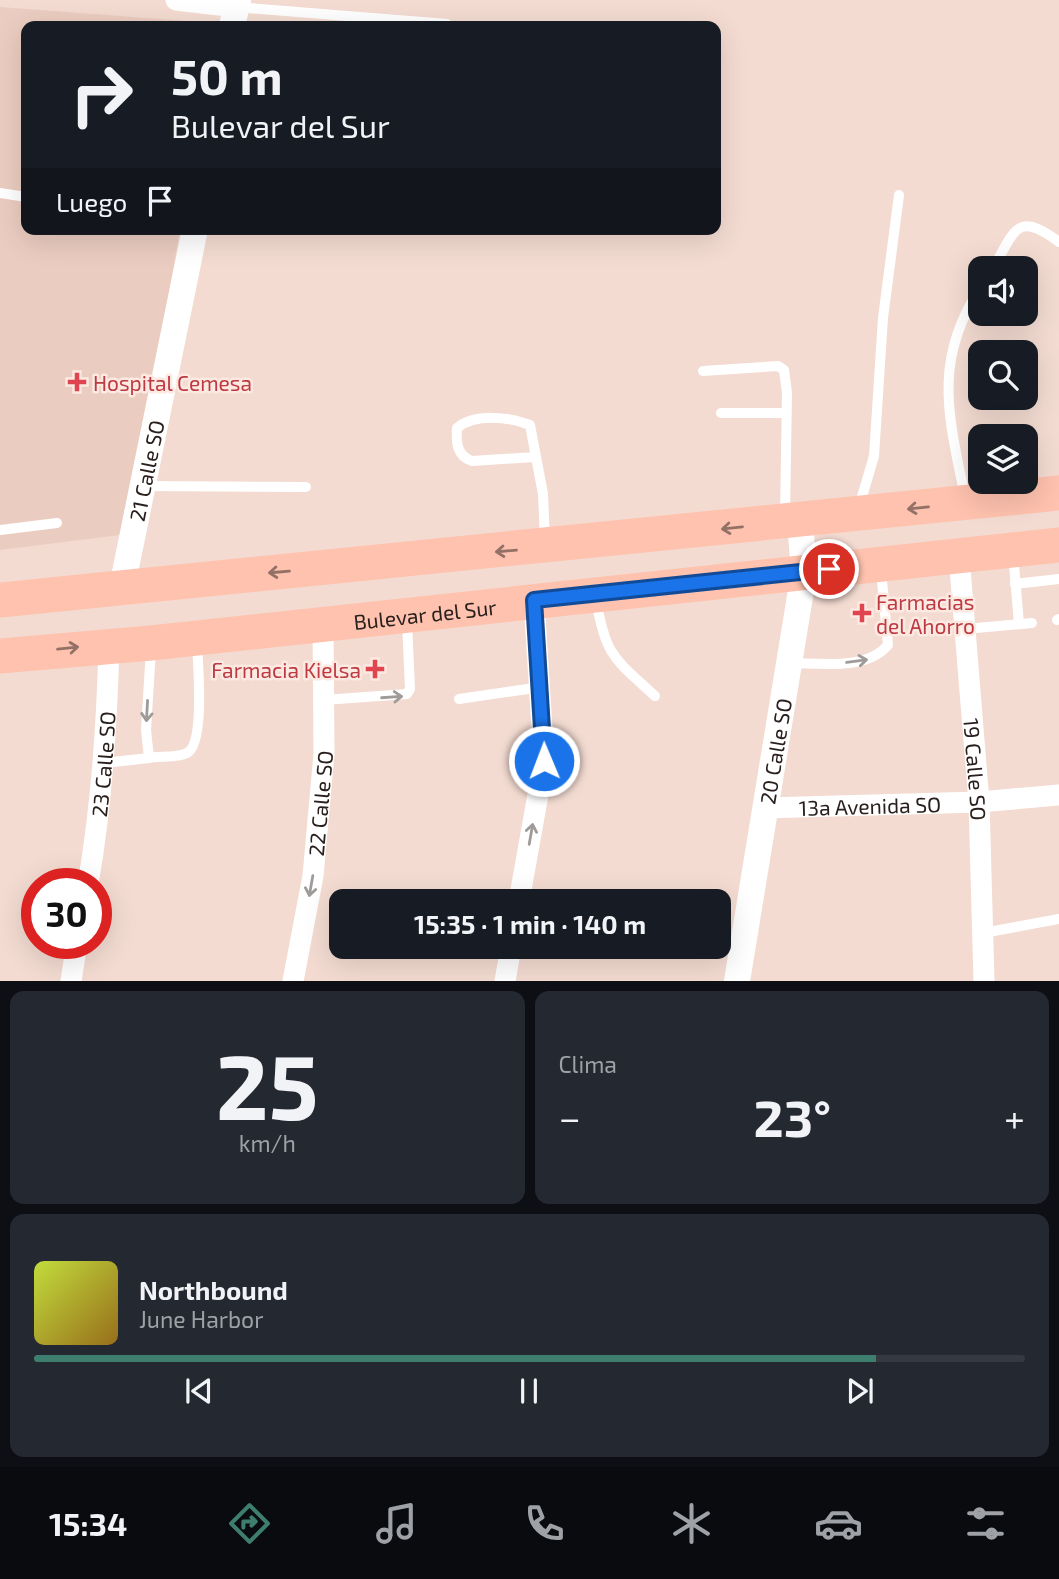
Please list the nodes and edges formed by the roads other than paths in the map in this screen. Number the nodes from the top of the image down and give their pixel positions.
1 (176, 0) edge
2 (235, 11) edge
3 (412, 21) edge
4 (0, 193) edge
5 (900, 195) dead end
6 (21, 196) edge
7 (194, 235) edge
8 (1059, 242) edge
9 (1000, 256) edge
10 (968, 312) edge
11 (703, 371) dead end
12 (721, 413) dead end
13 (786, 414) junction
14 (535, 457) junction
15 (142, 486) junction
16 (306, 487) dead end
17 (1059, 493) edge
18 (967, 503) junction
19 (857, 515) junction
20 (792, 522) junction
21 (57, 523) dead end
22 (0, 530) edge
23 (1059, 545) edge
24 (545, 547) junction
25 (1012, 550) junction
26 (959, 556) junction
27 (881, 564) junction
28 (804, 572) junction
29 (1059, 579) edge
30 (1015, 584) junction
31 (122, 587) junction
32 (595, 594) junction
33 (0, 600) edge
34 (534, 600) junction
35 (407, 613) junction
36 (323, 622) junction
37 (1032, 623) dead end
38 (1019, 624) junction
39 (965, 629) junction
40 (197, 636) junction
41 (151, 643) junction
42 (109, 644) junction
43 (0, 656) edge
44 (789, 663) junction
45 (541, 687) junction
46 (655, 696) dead end
47 (459, 699) dead end
48 (324, 700) junction
49 (149, 758) junction
50 (104, 763) junction
51 (1059, 795) edge
52 (979, 802) junction
53 (765, 808) junction
54 (91, 868) edge
55 (521, 889) edge
56 (1059, 919) edge
57 (983, 933) junction
58 (74, 959) edge
59 (509, 959) edge
60 (71, 981) edge
61 (293, 981) edge
62 (505, 981) edge
63 (737, 981) edge
64 (984, 981) edge

1 - 2 street
2 - 3 lane
4 - 6 lane
5 - 19 lane
7 - 15 street, 21 Calle SO
8 - 9 lane
10 - 18 lane
11 - 13 lane
12 - 13 lane
13 - 20 lane
14 - 14 lane
14 - 24 lane
15 - 16 lane
15 - 31 street, 21 Calle SO
17 - 18 highway
18 -> 19 highway
19 - 20 highway
20 -> 24 highway
20 - 28 street, 20 Calle SO
21 - 22 lane
23 - 25 highway, Bulevar del Sur
24 -> 31 highway
25 - 26 highway, Bulevar del Sur
25 - 30 lane
26 - 27 highway, Bulevar del Sur
26 - 39 street, 19 Calle SO
27 - 28 highway, Bulevar del Sur
44 -> 27 lane
28 - 32 highway, Bulevar del Sur
28 - 44 street, 20 Calle SO
29 - 30 lane
30 - 38 lane
31 - 33 highway
32 - 34 highway, Bulevar del Sur
32 - 46 lane
34 - 35 highway, Bulevar del Sur
34 - 45 street
35 - 36 highway, Bulevar del Sur
48 -> 35 lane
36 - 40 highway, Bulevar del Sur
36 - 48 street, 22 Calle SO
37 - 38 lane
38 - 39 lane
39 - 52 street, 19 Calle SO
40 - 41 highway, Bulevar del Sur
40 - 49 lane
41 - 42 highway, Bulevar del Sur
41 -> 49 lane
43 -> 42 highway, Bulevar del Sur
42 - 50 street, 23 Calle SO
44 - 53 street, 20 Calle SO
45 - 47 lane
55 -> 45 street
48 -> 61 street, 22 Calle SO
49 - 50 lane
50 - 54 street, 23 Calle SO
51 - 52 street, 13a Avenida SO
52 - 53 street, 13a Avenida SO
52 - 57 street, 19 Calle SO
53 - 63 street, 20 Calle SO
56 - 57 lane
57 - 64 street, 19 Calle SO
58 - 60 street
59 - 62 street

